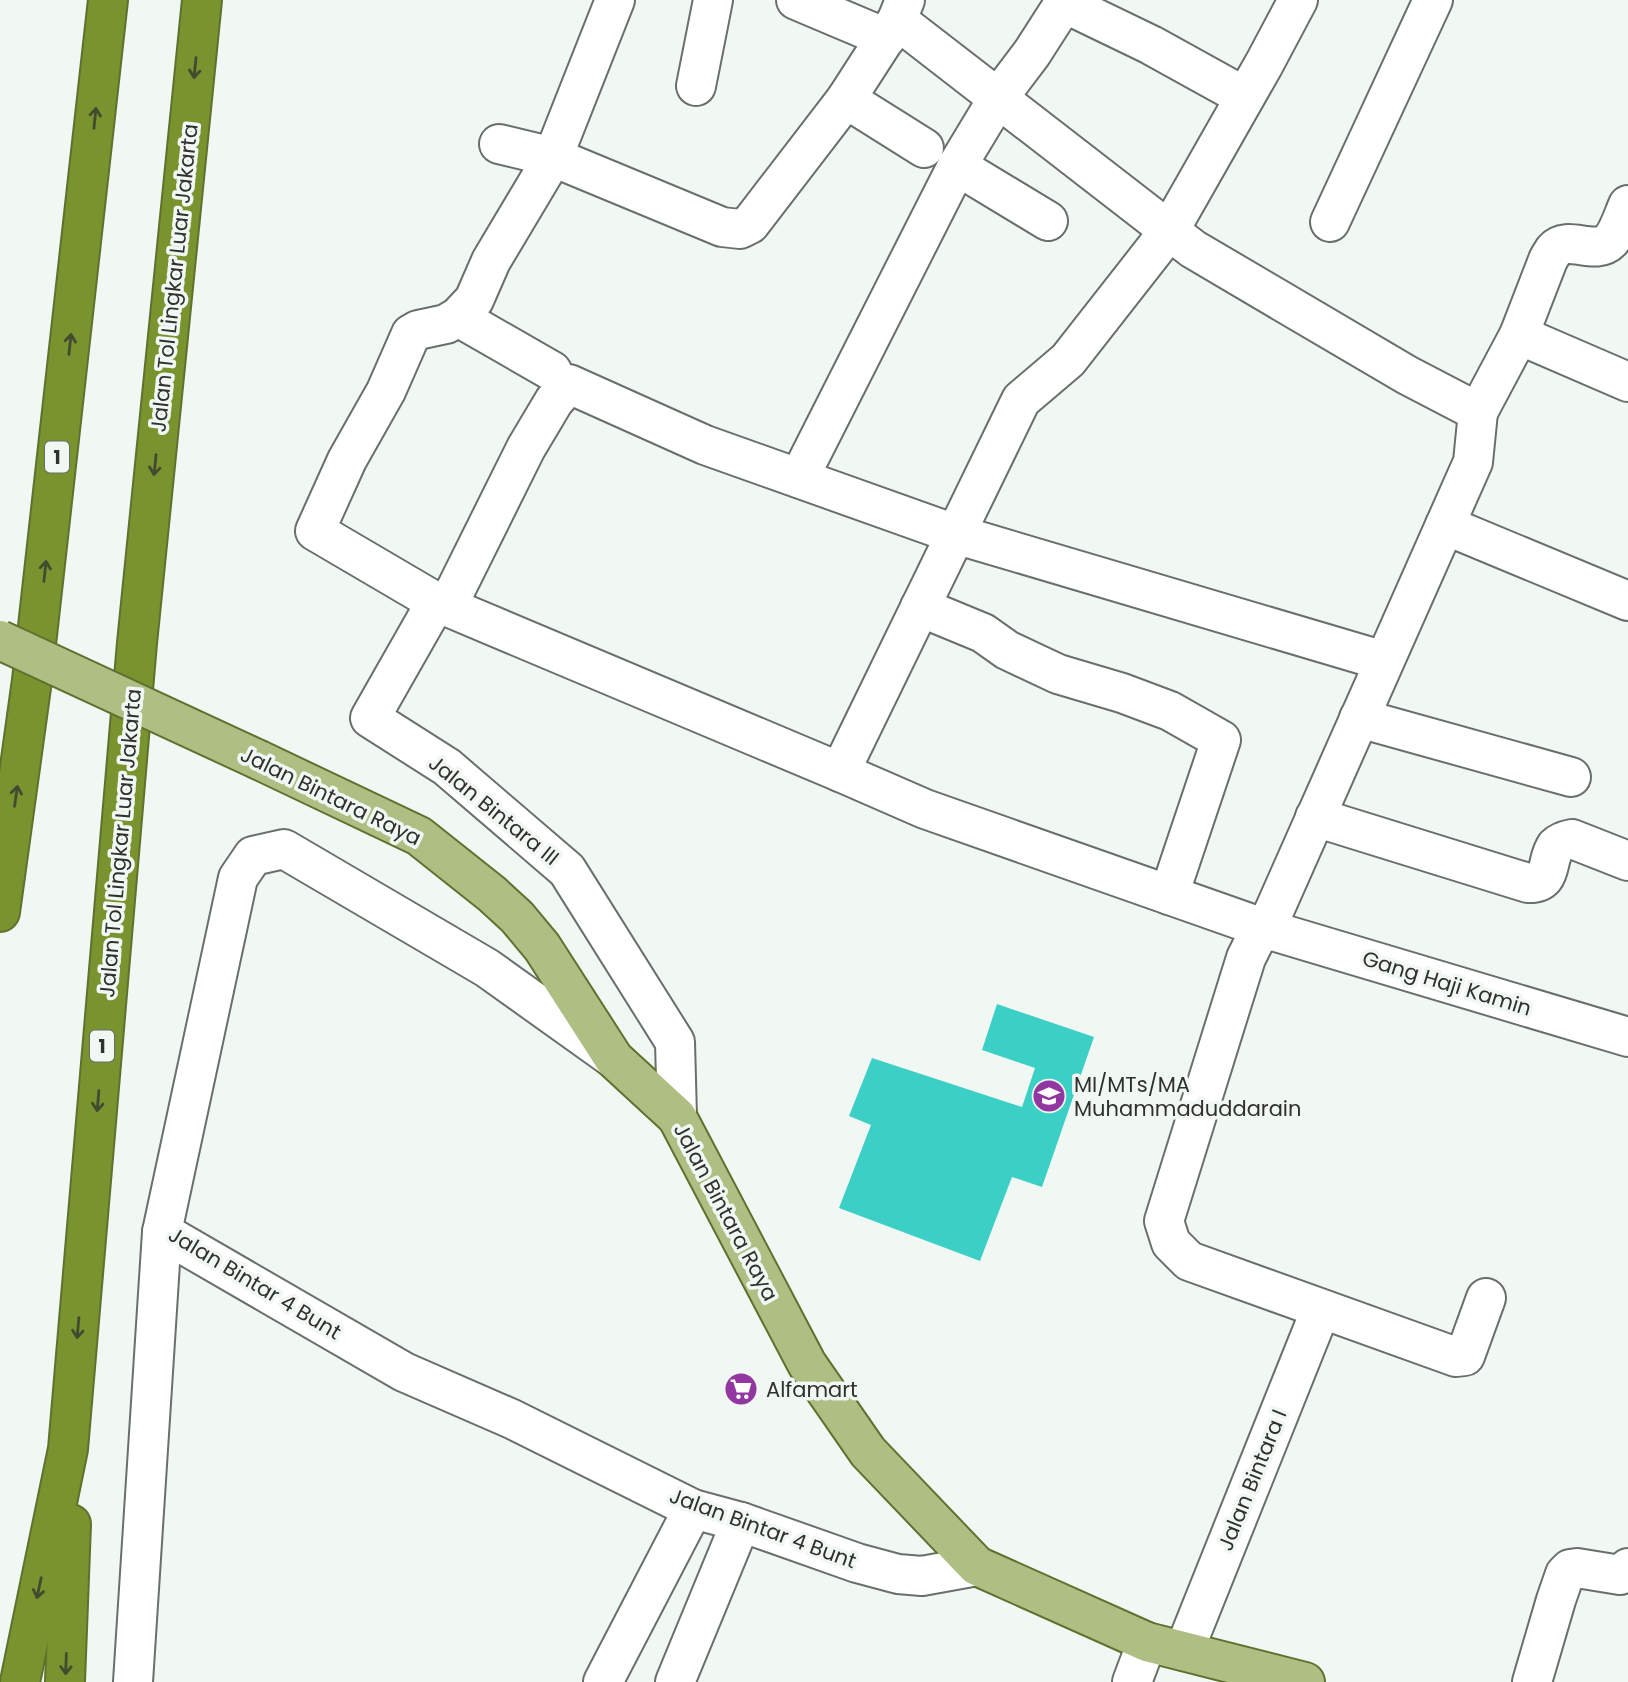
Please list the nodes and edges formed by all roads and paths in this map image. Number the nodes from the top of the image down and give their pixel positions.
1 (108, 0) edge
2 (202, 0) edge
3 (615, 0) edge
4 (713, 0) edge
5 (796, 0) edge
6 (1298, 0) edge
7 (1433, 0) edge
8 (1065, 2) edge
9 (896, 19) edge
10 (696, 86) dead end
11 (1245, 97) junction
12 (998, 98) junction
13 (846, 99) junction
14 (499, 145) dead end
15 (923, 148) dead end
16 (553, 157) junction
17 (957, 166) junction
18 (1628, 205) edge
19 (1048, 221) dead end
20 (1330, 222) dead end
21 (1169, 230) junction
22 (458, 317) junction
23 (1519, 335) junction
24 (552, 371) dead end
25 (1628, 382) edge
26 (1478, 412) junction
27 (799, 478) junction
28 (1445, 525) junction
29 (955, 534) junction
30 (1628, 601) edge
31 (441, 605) junction
32 (920, 607) junction
33 (0, 640) edge
34 (1384, 661) junction
35 (1359, 718) junction
36 (840, 772) junction
37 (1571, 777) dead end
38 (1315, 817) junction
39 (1628, 861) edge
40 (1169, 895) junction
41 (0, 912) edge
42 (1266, 929) junction
43 (1628, 1037) edge
44 (614, 1059) junction
45 (677, 1117) junction
46 (162, 1232) junction
47 (1486, 1298) dead end
48 (1321, 1308) junction
49 (68, 1449) junction
50 (693, 1509) junction
51 (741, 1522) junction
52 (977, 1566) junction
53 (1628, 1568) edge
54 (1147, 1643) junction
55 (1184, 1651) junction
56 (20, 1682) edge
57 (65, 1682) edge
58 (133, 1682) edge
59 (603, 1682) edge
60 (675, 1682) edge
61 (1132, 1682) edge
62 (1305, 1682) edge
63 (1532, 1682) edge

41 -> 1 highway, 1
2 -> 49 highway, Jalan Tol Lingkar Luar Jakarta / 1
3 - 16 street
4 - 10 street
5 - 9 street
6 - 11 street
7 - 20 street
8 - 11 street
8 - 12 street
9 - 12 street
9 - 13 street
11 - 21 street
12 - 17 street
12 - 21 street
13 - 15 street
13 - 16 street
14 - 16 street
16 - 22 street
17 - 19 street
17 - 27 street
18 - 23 street
21 - 26 street
21 - 29 street
22 - 24 street
22 - 31 street
23 - 25 street
23 - 26 street
26 - 28 street
27 - 29 street
27 - 31 street
28 - 30 street
28 - 34 street
29 - 32 street
29 - 34 street
31 - 36 street, Gang Haji Kamin
31 - 45 street, Jalan Bintara III
32 - 36 street
32 - 40 street
33 - 44 main road, Jalan Bintara Raya, bridge
34 - 35 street
35 - 37 street
35 - 38 street
36 - 40 street, Gang Haji Kamin
38 - 39 street
38 - 42 street
40 - 42 street, Gang Haji Kamin
42 - 43 street, Gang Haji Kamin
42 - 48 street
44 - 45 main road, Jalan Bintara Raya
44 - 46 street, Jalan Bintar 4 Bunt
45 - 52 main road, Jalan Bintara Raya
46 - 50 street, Jalan Bintar 4 Bunt
46 - 58 street
47 - 48 street
48 - 55 street, Jalan Bintara I
49 -> 56 highway, Jalan Tol Lingkar Luar Jakarta / 1
49 -> 57 highway
50 - 51 street, Jalan Bintar 4 Bunt
50 - 59 street
51 - 52 street, Jalan Bintar 4 Bunt
51 - 60 street
52 - 54 main road, Jalan Bintara Raya
53 - 63 street
54 - 55 main road, Jalan Bintara Raya
54 - 61 street
55 - 62 main road, Jalan Bintara Raya

